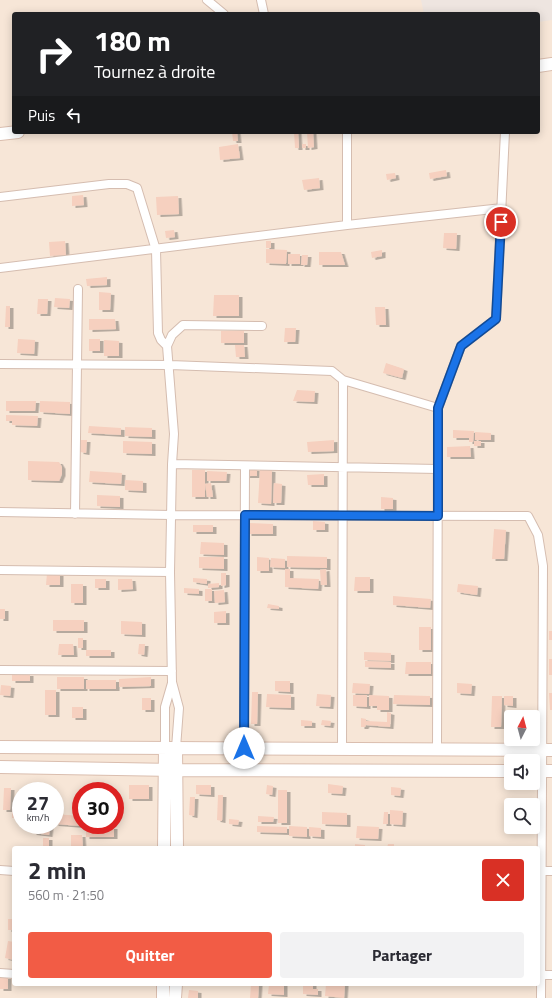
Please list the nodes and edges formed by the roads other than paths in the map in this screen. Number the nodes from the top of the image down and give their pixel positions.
1 (207, 0) edge
2 (260, 0) edge
3 (222, 12) edge
4 (263, 12) edge
5 (552, 64) edge
6 (540, 66) edge
7 (12, 133) edge
8 (0, 134) edge
9 (347, 134) edge
10 (505, 134) edge
11 (0, 197) edge
12 (502, 208) junction
13 (347, 225) junction
14 (156, 250) junction
15 (0, 268) edge
16 (78, 289) dead end
17 (262, 326) dead end
18 (168, 346) junction
19 (0, 364) edge
20 (77, 364) junction
21 (170, 365) junction
22 (343, 380) junction
23 (438, 408) junction
24 (172, 464) junction
25 (246, 466) junction
26 (343, 467) junction
27 (438, 469) junction
28 (0, 512) edge
29 (75, 514) junction
30 (171, 515) junction
31 (245, 515) junction
32 (343, 515) junction
33 (438, 516) junction
34 (0, 570) edge
35 (170, 572) junction
36 (0, 670) edge
37 (172, 671) junction
38 (172, 682) junction
39 (0, 747) edge
40 (170, 748) junction
41 (244, 748) junction
42 (342, 749) junction
43 (437, 749) junction
44 (547, 750) edge
45 (0, 767) edge
46 (170, 770) junction
47 (504, 771) edge
48 (542, 771) edge
49 (164, 846) edge
50 (176, 846) edge
51 (0, 870) edge
52 (12, 871) edge
53 (540, 871) edge
54 (552, 872) edge
55 (0, 974) edge
56 (12, 974) edge
57 (540, 975) edge
58 (552, 976) edge
59 (163, 986) edge
60 (176, 986) edge
61 (163, 998) edge
62 (176, 998) edge
63 (541, 998) edge

1 - 3 street
2 - 4 street
5 - 6 street
7 - 8 street
9 - 13 street
10 - 12 street
11 - 14 street
12 - 13 street
12 - 23 street
13 - 14 street
14 - 15 street
14 - 18 street
16 - 20 street
17 - 18 street
18 - 21 street
19 - 20 street
20 - 21 street
20 - 29 street
21 - 22 street
21 - 24 street
22 - 23 street
22 - 26 street
23 - 27 street
24 - 25 street
24 - 30 street
25 - 26 street
25 - 31 street
26 - 27 street
26 - 32 street
27 - 33 street
28 - 29 street
29 - 30 street
30 - 31 street
30 - 35 street
31 - 32 street
31 - 41 street
32 - 33 street
32 - 42 street
33 - 43 street
33 - 44 street
34 - 35 street
35 - 37 street
36 - 37 street
37 - 38 street
38 - 40 street
38 - 40 street
39 - 40 street
40 - 41 street
40 - 46 street
41 - 42 street
42 - 43 street
43 - 44 street
44 - 48 street
45 - 46 street
46 - 47 street
46 - 49 street
46 - 50 street
48 - 53 street
51 - 52 street
53 - 54 street
53 - 57 street
55 - 56 street
57 - 58 street
57 - 63 street
59 - 61 street
60 - 62 street

